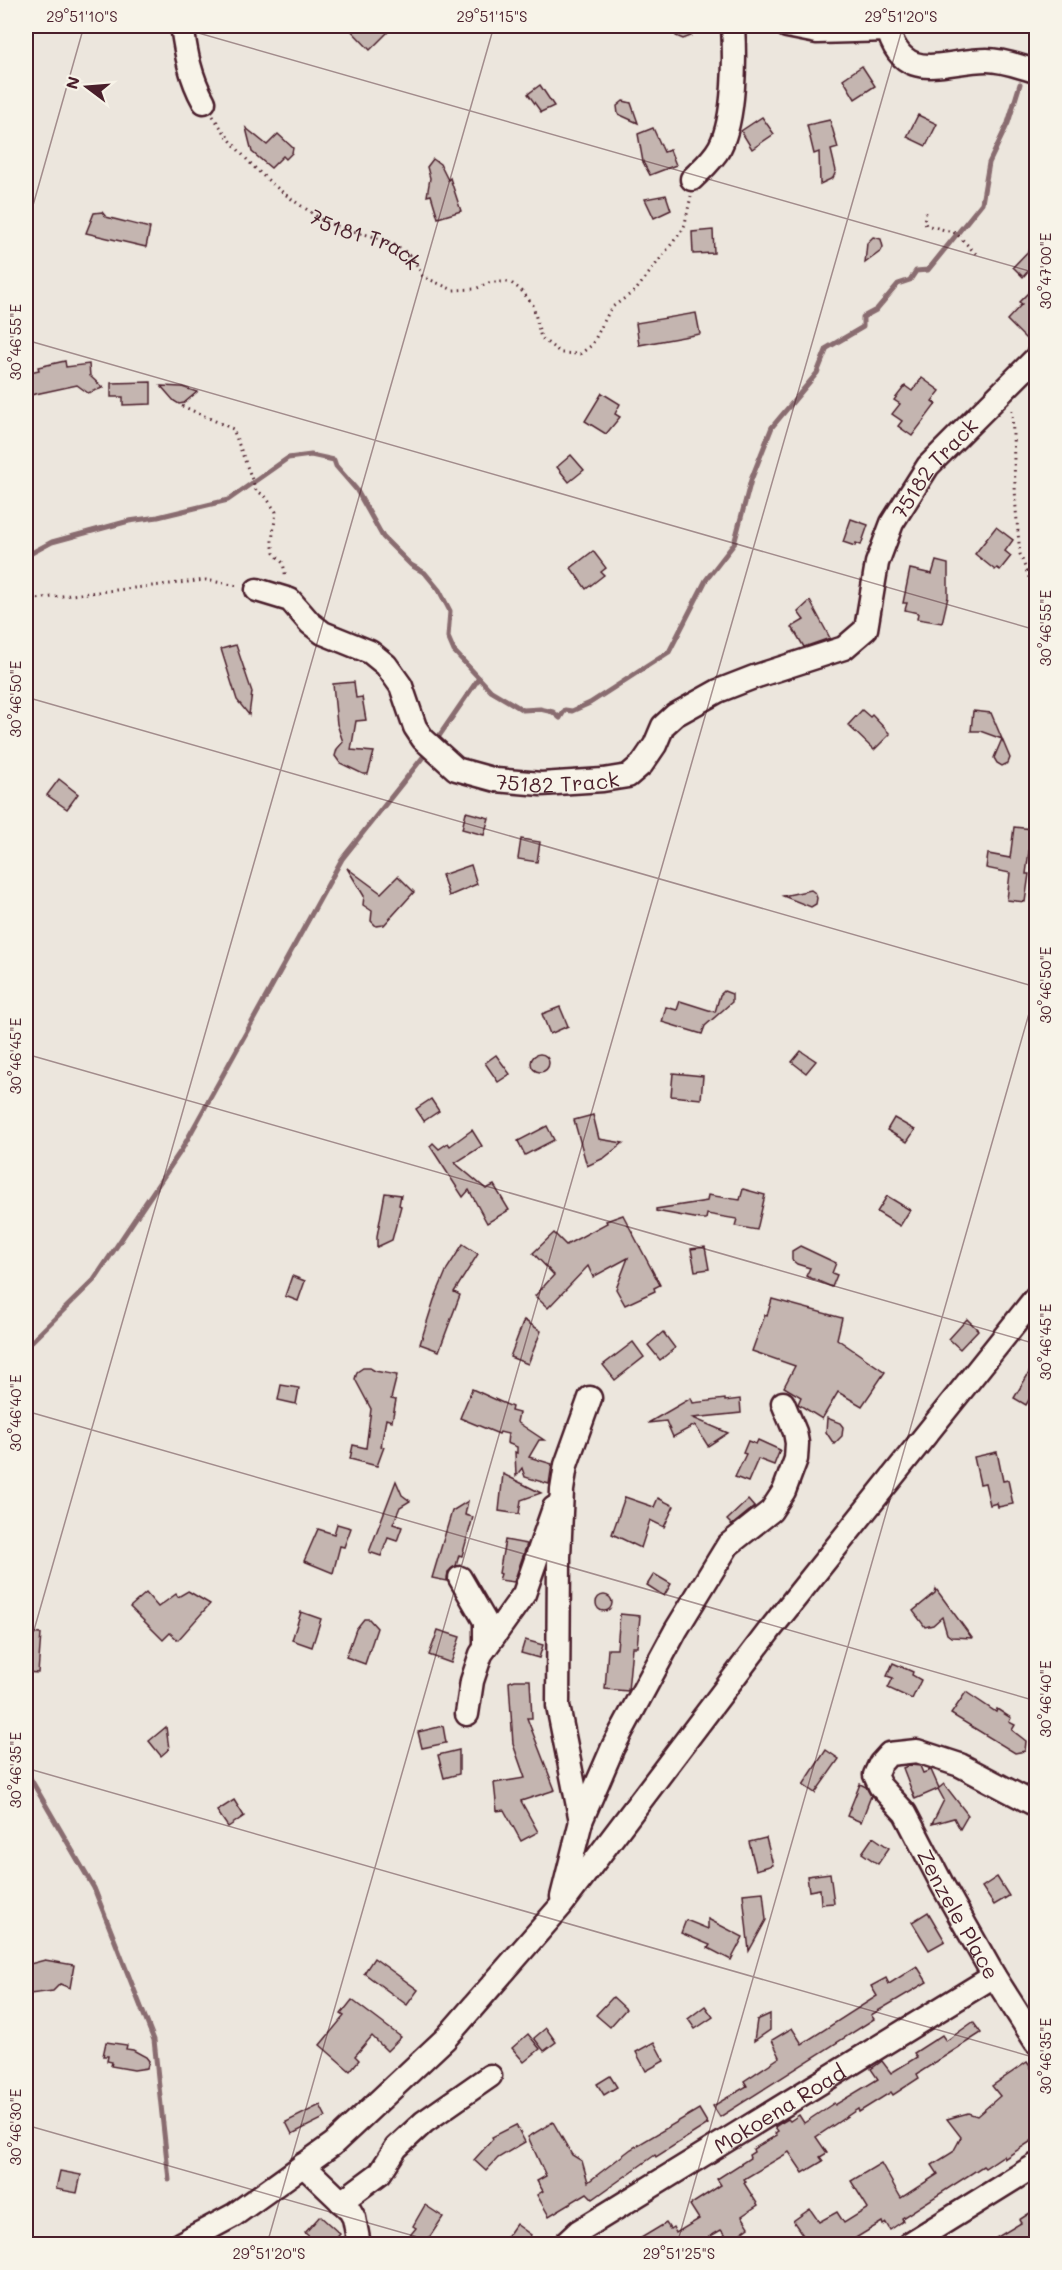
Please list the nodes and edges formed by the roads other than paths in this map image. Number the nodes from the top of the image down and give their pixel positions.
1 (182, 26) edge
2 (733, 26) edge
3 (787, 26) edge
4 (888, 28) edge
5 (1036, 71) edge
6 (204, 102) road end
7 (692, 179) road end
8 (1036, 358) edge
9 (257, 590) road end
10 (1036, 1297) edge
11 (590, 1398) dead end
12 (783, 1403) dead end
13 (562, 1491) junction
14 (460, 1578) dead end
15 (485, 1648) junction
16 (467, 1714) dead end
17 (1036, 1805) edge
18 (580, 1821) junction
19 (560, 1907) junction
20 (994, 1976) junction
21 (1036, 2042) edge
22 (489, 2076) dead end
23 (1036, 2164) edge
24 (303, 2165) junction
25 (342, 2202) junction
26 (180, 2244) edge
27 (358, 2244) edge
28 (565, 2244) edge
29 (909, 2244) edge

1 - 6 street
2 - 7 street
3 - 4 street
4 - 5 street
8 - 9 street, 75182 Track
10 - 19 street
11 - 13 street
12 - 18 street
13 - 15 street
13 - 18 street
14 - 15 street
15 - 16 street
17 - 20 street, Zenzele Place
18 - 19 street
19 - 24 street
20 - 21 street, Zenzele Place
20 - 28 street, Mokoena Road
22 - 25 street
23 - 29 street
24 - 25 street
24 - 26 street
25 - 27 street

